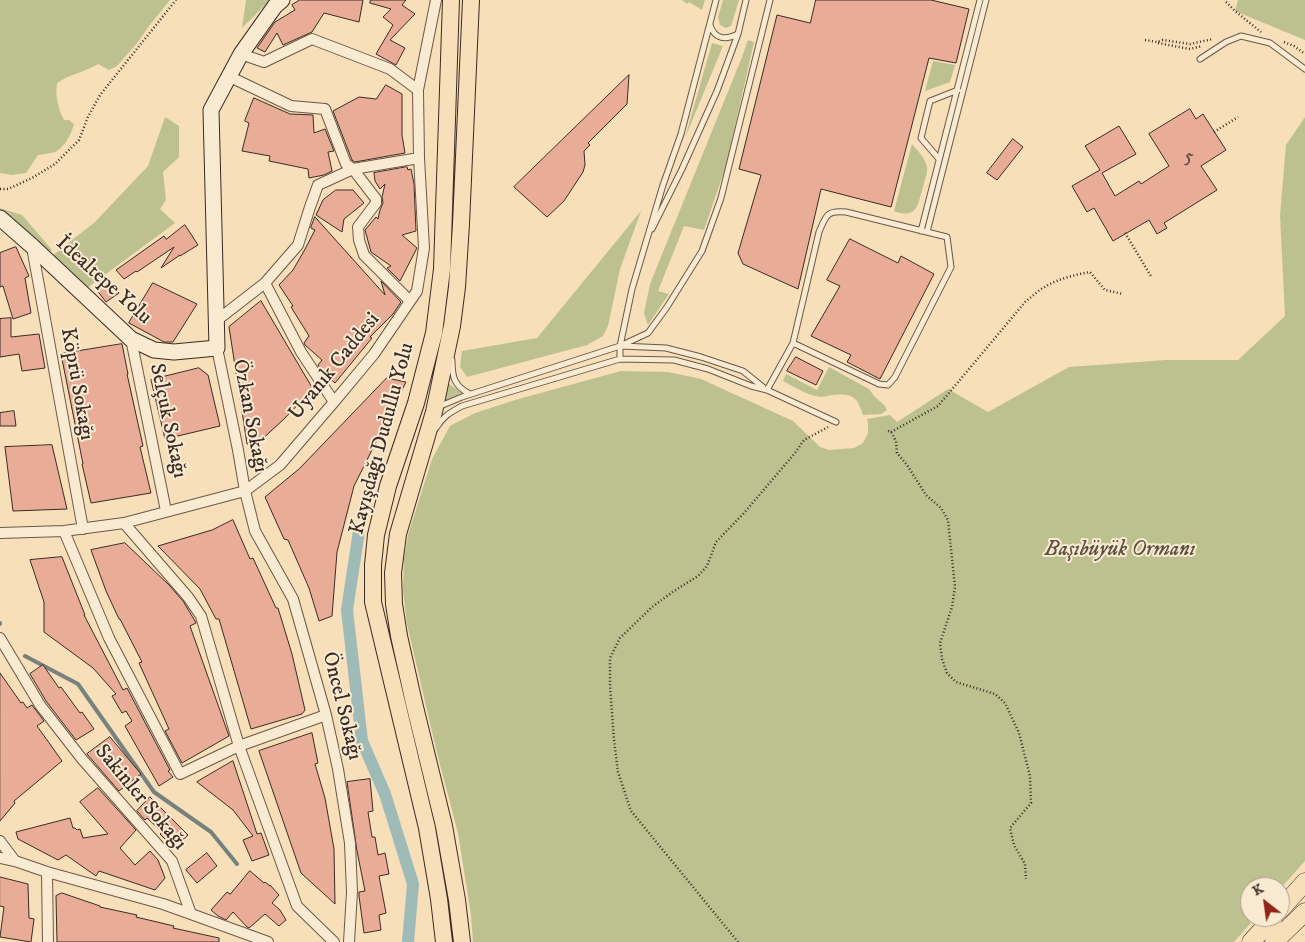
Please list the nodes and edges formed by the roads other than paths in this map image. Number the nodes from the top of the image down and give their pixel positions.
1 (282, 0) edge
2 (436, 0) edge
3 (451, 0) edge
4 (471, 0) edge
5 (716, 0) edge
6 (746, 0) edge
7 (770, 0) edge
8 (980, 0) edge
9 (986, 0) edge
10 (710, 25) junction
11 (738, 34) junction
12 (241, 54) junction
13 (1200, 59) dead end
14 (1305, 69) edge
15 (228, 76) junction
16 (418, 90) junction
17 (960, 90) junction
18 (419, 158) junction
19 (942, 160) junction
20 (353, 169) junction
21 (0, 218) edge
22 (921, 231) junction
23 (927, 232) junction
24 (645, 242) junction
25 (32, 246) junction
26 (265, 284) junction
27 (410, 301) junction
28 (216, 321) junction
29 (452, 326) junction
30 (130, 339) junction
31 (793, 343) junction
32 (620, 346) junction
33 (217, 348) junction
34 (620, 359) junction
35 (767, 390) junction
36 (470, 394) junction
37 (334, 402) junction
38 (431, 410) junction
39 (836, 422) road end
40 (417, 469) junction
41 (245, 491) junction
42 (166, 511) junction
43 (124, 523) junction
44 (83, 529) junction
45 (64, 531) junction
46 (0, 533) edge
47 (0, 638) edge
48 (326, 715) junction
49 (238, 746) junction
50 (0, 841) edge
51 (0, 858) edge
52 (15, 861) junction
53 (47, 872) junction
54 (1305, 882) edge
55 (1290, 899) edge
56 (1305, 912) edge
57 (191, 914) junction
58 (1265, 927) edge
59 (48, 942) edge
60 (268, 942) edge
61 (334, 942) edge
62 (349, 942) edge
63 (444, 942) edge
64 (462, 942) edge
65 (1251, 942) edge
66 (1274, 942) edge

1 - 12 main road
2 - 16 street, Uyanık Caddesi
3 - 63 main road, Kayışdağı Dudullu Yolu
4 - 29 main road, Kayışdağı Dudullu Yolu
5 - 10 lane
6 - 11 lane
7 - 32 lane
8 - 17 lane
9 - 17 lane
10 - 11 lane
10 - 24 lane
11 - 24 lane
12 - 15 main road
12 - 16 street
13 - 14 lane
15 - 20 street
15 - 28 main road
16 - 18 street, Uyanık Caddesi
17 - 19 lane
17 - 19 lane
18 - 20 street
18 - 27 street, Uyanık Caddesi
19 - 22 lane
19 - 23 lane
20 - 26 street
20 - 27 street
21 - 25 main road, İdealtepe Yolu
22 - 23 lane
22 - 31 lane
23 - 31 lane
24 - 32 lane
25 - 30 main road, İdealtepe Yolu
25 - 44 street, Köprü Sokağı
26 - 28 street
26 - 37 street
27 - 37 street, Uyanık Caddesi
28 - 33 main road
29 - 36 lane
29 - 38 main road, Kayışdağı Dudullu Yolu
30 - 33 main road, İdealtepe Yolu
30 - 42 street, Selçuk Sokağı
31 - 35 lane
32 - 34 lane
32 - 35 lane
32 - 36 lane
33 - 41 street, Özkan Sokağı
34 - 35 lane
34 - 40 lane
35 - 39 lane
36 - 38 lane
37 - 41 street, Uyanık Caddesi
38 - 40 main road, Kayışdağı Dudullu Yolu
40 - 64 main road, Kayışdağı Dudullu Yolu
41 - 42 street, Uyanık Caddesi
41 - 48 street, Öncel Sokağı
42 - 43 street, Uyanık Caddesi
43 - 44 street, Uyanık Caddesi
43 - 49 street
44 - 45 street, Uyanık Caddesi
45 - 46 street, Uyanık Caddesi
45 - 49 street
47 - 57 street, Sakinler Sokağı
48 - 49 street
48 - 62 street, Öncel Sokağı
49 - 61 street
50 - 52 street
51 - 52 street
52 - 53 street
53 - 57 street
53 - 59 street
54 - 55 highway
56 - 66 highway
57 - 60 street
58 - 65 highway

